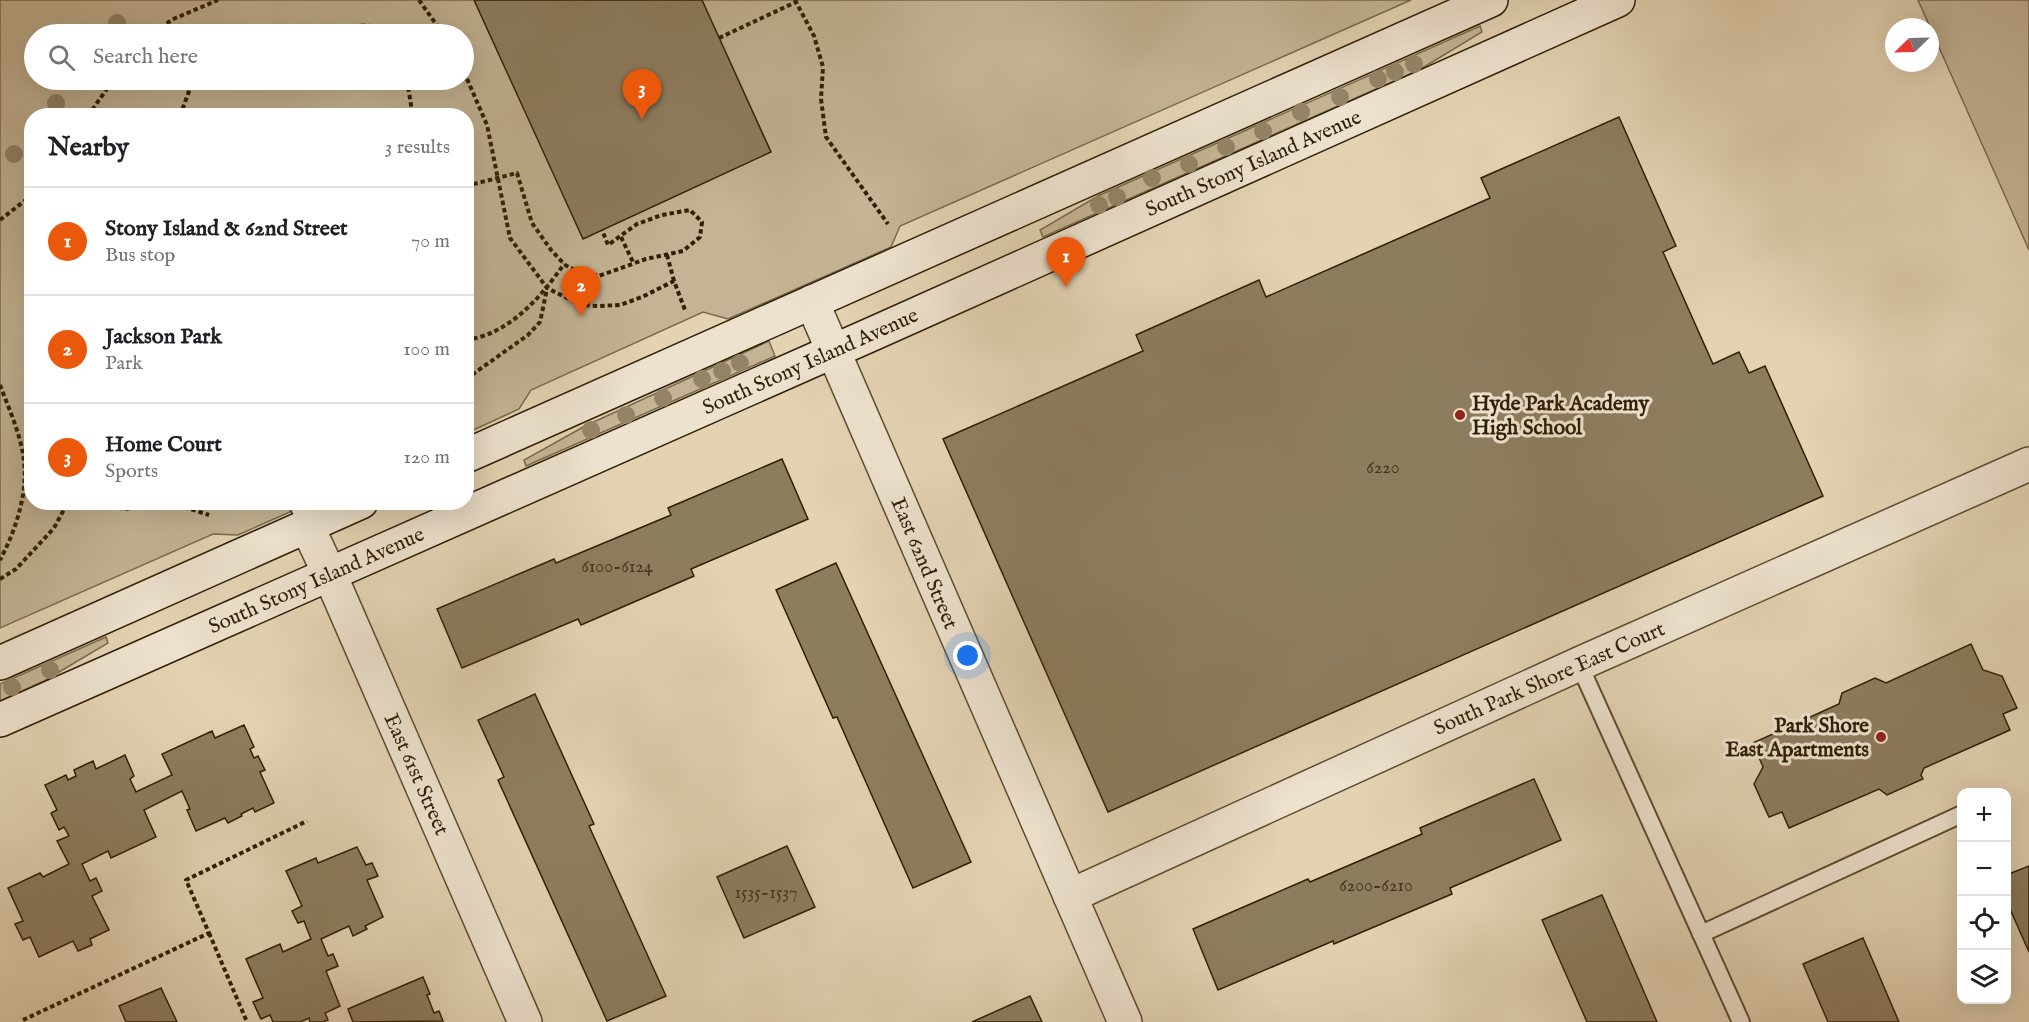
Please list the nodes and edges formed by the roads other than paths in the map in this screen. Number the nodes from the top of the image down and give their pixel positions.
1 (1491, 0) edge
2 (1618, 0) edge
3 (812, 302) junction
4 (834, 351) junction
5 (474, 452) edge
6 (2029, 464) edge
7 (322, 510) edge
8 (302, 514) edge
9 (330, 575) junction
10 (0, 663) edge
11 (1580, 664) junction
12 (0, 720) edge
13 (1957, 816) edge
14 (1070, 896) junction
15 (1701, 934) junction
16 (525, 1022) edge
17 (1125, 1022) edge
18 (1741, 1022) edge

1 - 3 main road
2 - 4 main road, South Stony Island Avenue
3 - 4 main road, East 62nd Street
3 - 5 main road
4 - 9 main road, South Stony Island Avenue
4 - 14 main road, East 62nd Street
6 - 11 main road, South Park Shore East Court
7 - 8 main road
8 - 9 main road, East 61st Street
8 - 10 main road
9 - 12 main road, South Stony Island Avenue
9 - 16 main road, East 61st Street
11 - 14 main road, South Park Shore East Court
11 - 15 lane
13 - 15 lane
14 - 17 main road, East 62nd Street
15 - 18 lane

